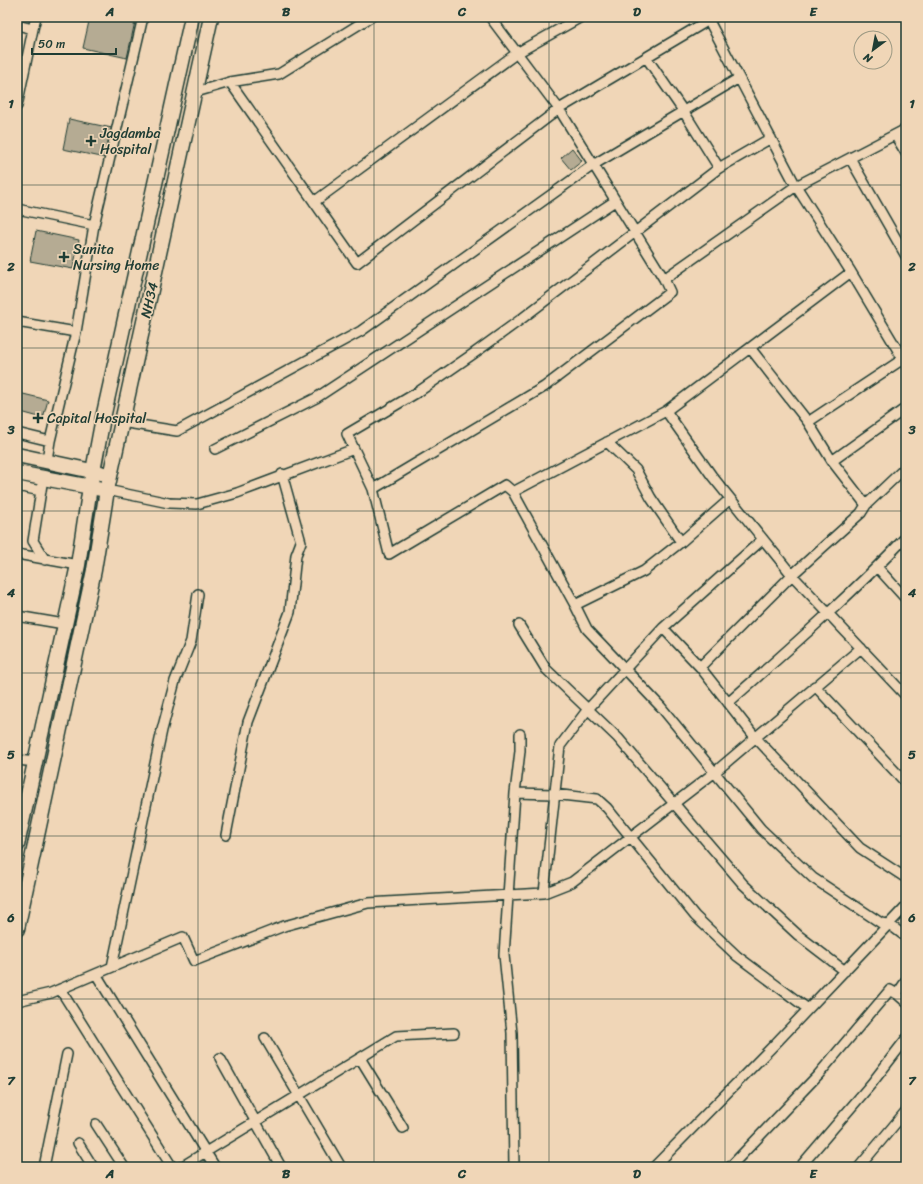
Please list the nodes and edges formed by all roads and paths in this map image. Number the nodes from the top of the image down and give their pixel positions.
1 (36, 17) edge
2 (143, 17) edge
3 (192, 17) edge
4 (211, 17) edge
5 (370, 17) edge
6 (490, 17) edge
7 (576, 18) edge
8 (710, 18) edge
9 (17, 25) edge
10 (33, 29) junction
11 (517, 53) junction
12 (646, 57) junction
13 (739, 78) junction
14 (230, 82) junction
15 (196, 92) junction
16 (17, 106) edge
17 (559, 109) junction
18 (684, 112) junction
19 (906, 129) edge
20 (895, 135) junction
21 (771, 138) junction
22 (906, 153) edge
23 (850, 158) junction
24 (593, 165) junction
25 (159, 166) junction
26 (719, 168) junction
27 (179, 170) junction
28 (796, 186) junction
29 (615, 201) junction
30 (314, 202) junction
31 (17, 209) edge
32 (94, 225) junction
33 (635, 232) junction
34 (142, 243) junction
35 (161, 247) junction
36 (906, 256) edge
37 (851, 272) junction
38 (664, 279) junction
39 (17, 322) edge
40 (124, 324) junction
41 (142, 329) junction
42 (76, 332) junction
43 (750, 349) junction
44 (905, 361) edge
45 (906, 408) edge
46 (666, 411) junction
47 (121, 422) junction
48 (808, 422) junction
49 (17, 434) edge
50 (50, 441) junction
51 (607, 442) junction
52 (216, 448) dead end
53 (354, 449) junction
54 (17, 455) edge
55 (47, 460) junction
56 (832, 461) junction
57 (906, 467) edge
58 (93, 471) junction
59 (17, 472) edge
60 (110, 474) junction
61 (282, 474) junction
62 (42, 484) junction
63 (17, 486) edge
64 (90, 487) junction
65 (373, 489) junction
66 (107, 490) junction
67 (513, 492) junction
68 (730, 499) junction
69 (866, 505) junction
70 (906, 537) edge
71 (763, 539) junction
72 (681, 542) junction
73 (17, 554) edge
74 (45, 560) junction
75 (78, 565) junction
76 (877, 568) junction
77 (792, 575) junction
78 (198, 594) dead end
79 (906, 599) edge
80 (575, 605) junction
81 (829, 614) junction
82 (17, 616) edge
83 (64, 624) junction
84 (520, 625) dead end
85 (662, 628) junction
86 (861, 648) junction
87 (700, 667) junction
88 (623, 669) junction
89 (815, 686) junction
90 (906, 696) edge
91 (728, 703) junction
92 (588, 709) junction
93 (520, 734) dead end
94 (755, 737) junction
95 (17, 760) edge
96 (36, 762) junction
97 (715, 772) junction
98 (906, 783) edge
99 (515, 793) junction
100 (553, 794) junction
101 (673, 804) junction
102 (226, 835) dead end
103 (631, 837) junction
104 (17, 845) edge
105 (906, 878) edge
106 (544, 893) junction
107 (507, 896) junction
108 (906, 906) edge
109 (889, 924) junction
110 (17, 929) edge
111 (906, 937) edge
112 (112, 967) junction
113 (845, 970) junction
114 (96, 974) junction
115 (906, 981) edge
116 (60, 989) junction
117 (897, 994) junction
118 (17, 1001) edge
119 (906, 1002) edge
120 (808, 1009) junction
121 (454, 1033) dead end
122 (265, 1038) dead end
123 (906, 1039) edge
124 (67, 1054) dead end
125 (220, 1058) dead end
126 (360, 1058) junction
127 (299, 1095) junction
128 (906, 1111) edge
129 (256, 1122) junction
130 (96, 1124) dead end
131 (404, 1128) dead end
132 (78, 1143) dead end
133 (206, 1152) junction
134 (44, 1167) edge
135 (93, 1167) edge
136 (124, 1167) edge
137 (172, 1167) edge
138 (181, 1167) edge
139 (215, 1167) edge
140 (281, 1167) edge
141 (341, 1167) edge
142 (514, 1167) edge
143 (654, 1167) edge
144 (730, 1167) edge
145 (800, 1167) edge
146 (859, 1167) edge

1 - 10 street
2 - 32 street
3 - 25 main road, NH34
4 - 15 main road, NH34 / NH34
5 - 14 street
6 - 11 street
7 - 11 street
8 - 12 street
8 - 13 street
9 - 10 street
10 - 16 street
11 - 17 street
11 - 30 street
12 - 17 street
12 - 18 street
13 - 18 street
13 - 21 street
14 - 15 street
14 - 30 street
15 - 27 main road, NH34 / NH34
17 - 24 street
17 - 30 street
18 - 24 street
18 - 26 street
19 - 20 street
20 - 22 street
20 - 23 street
21 - 26 street
21 - 28 street
23 - 28 street
23 - 36 street
24 - 29 street
24 - 47 street
25 - 27 main road
25 - 34 main road, NH34
26 - 33 street
27 - 35 main road, NH34 / NH34
28 - 37 street
28 - 38 street
29 - 33 street
29 - 52 street
31 - 32 street
32 - 42 street
33 - 38 street
33 - 53 street
34 - 35 main road
34 - 40 main road, NH34
35 - 41 main road, NH34 / NH34
37 - 43 street
37 - 44 street
38 - 65 street
39 - 42 street
40 - 41 main road
40 - 58 main road, NH34
41 - 47 main road, NH34 / NH34
42 - 50 street
43 - 46 street
43 - 48 street
44 - 48 street
45 - 56 street
46 - 51 street
46 - 68 street
47 - 60 main road, NH34 / NH34
48 - 56 street
49 - 50 street
50 - 55 street
51 - 67 street
51 - 72 street
53 - 61 street
53 - 65 street
54 - 55 main road
55 - 58 main road
55 - 62 main road
56 - 69 street
57 - 69 street
58 - 60 main road
58 - 64 main road, NH34
59 - 62 main road
60 - 66 main road, NH34 / NH34
61 - 66 street
61 - 102 street
62 - 63 street
62 - 64 main road
62 - 74 street
64 - 66 main road
64 - 75 main road
65 - 67 street
66 - 110 main road, NH34
67 - 80 street
68 - 71 street
68 - 72 street
69 - 77 street
70 - 76 street
71 - 77 street
71 - 85 street
72 - 80 street
73 - 74 street
74 - 75 street
75 - 83 main road
76 - 79 street
76 - 81 street
77 - 81 street
77 - 87 street
78 - 112 street
80 - 88 street
81 - 86 street
81 - 91 street
82 - 83 street
83 - 96 main road
84 - 92 street
85 - 87 street
85 - 88 street
86 - 89 street
86 - 90 street
87 - 91 street
88 - 92 street
88 - 97 street
89 - 94 street
89 - 98 street
91 - 94 street
92 - 100 street
92 - 101 street
93 - 99 street
94 - 97 street
94 - 105 street
95 - 96 street
96 - 104 main road
97 - 101 street
97 - 109 street
99 - 100 street
99 - 107 street
100 - 103 street
100 - 106 street
101 - 103 street
101 - 113 street
103 - 106 street
103 - 120 street
106 - 107 street
107 - 112 street
107 - 142 street
108 - 109 street
109 - 111 street
109 - 113 street
112 - 114 street
113 - 120 street
114 - 116 street
114 - 133 street
115 - 117 street
116 - 118 street
116 - 137 street
117 - 119 street
117 - 144 street
120 - 143 street
121 - 126 street
122 - 127 street
123 - 145 street
124 - 134 street
125 - 129 street
126 - 127 street
126 - 131 street
127 - 129 street
127 - 141 street
128 - 146 street
129 - 133 street
129 - 140 street
130 - 136 street
132 - 135 street
133 - 138 street
133 - 139 street

